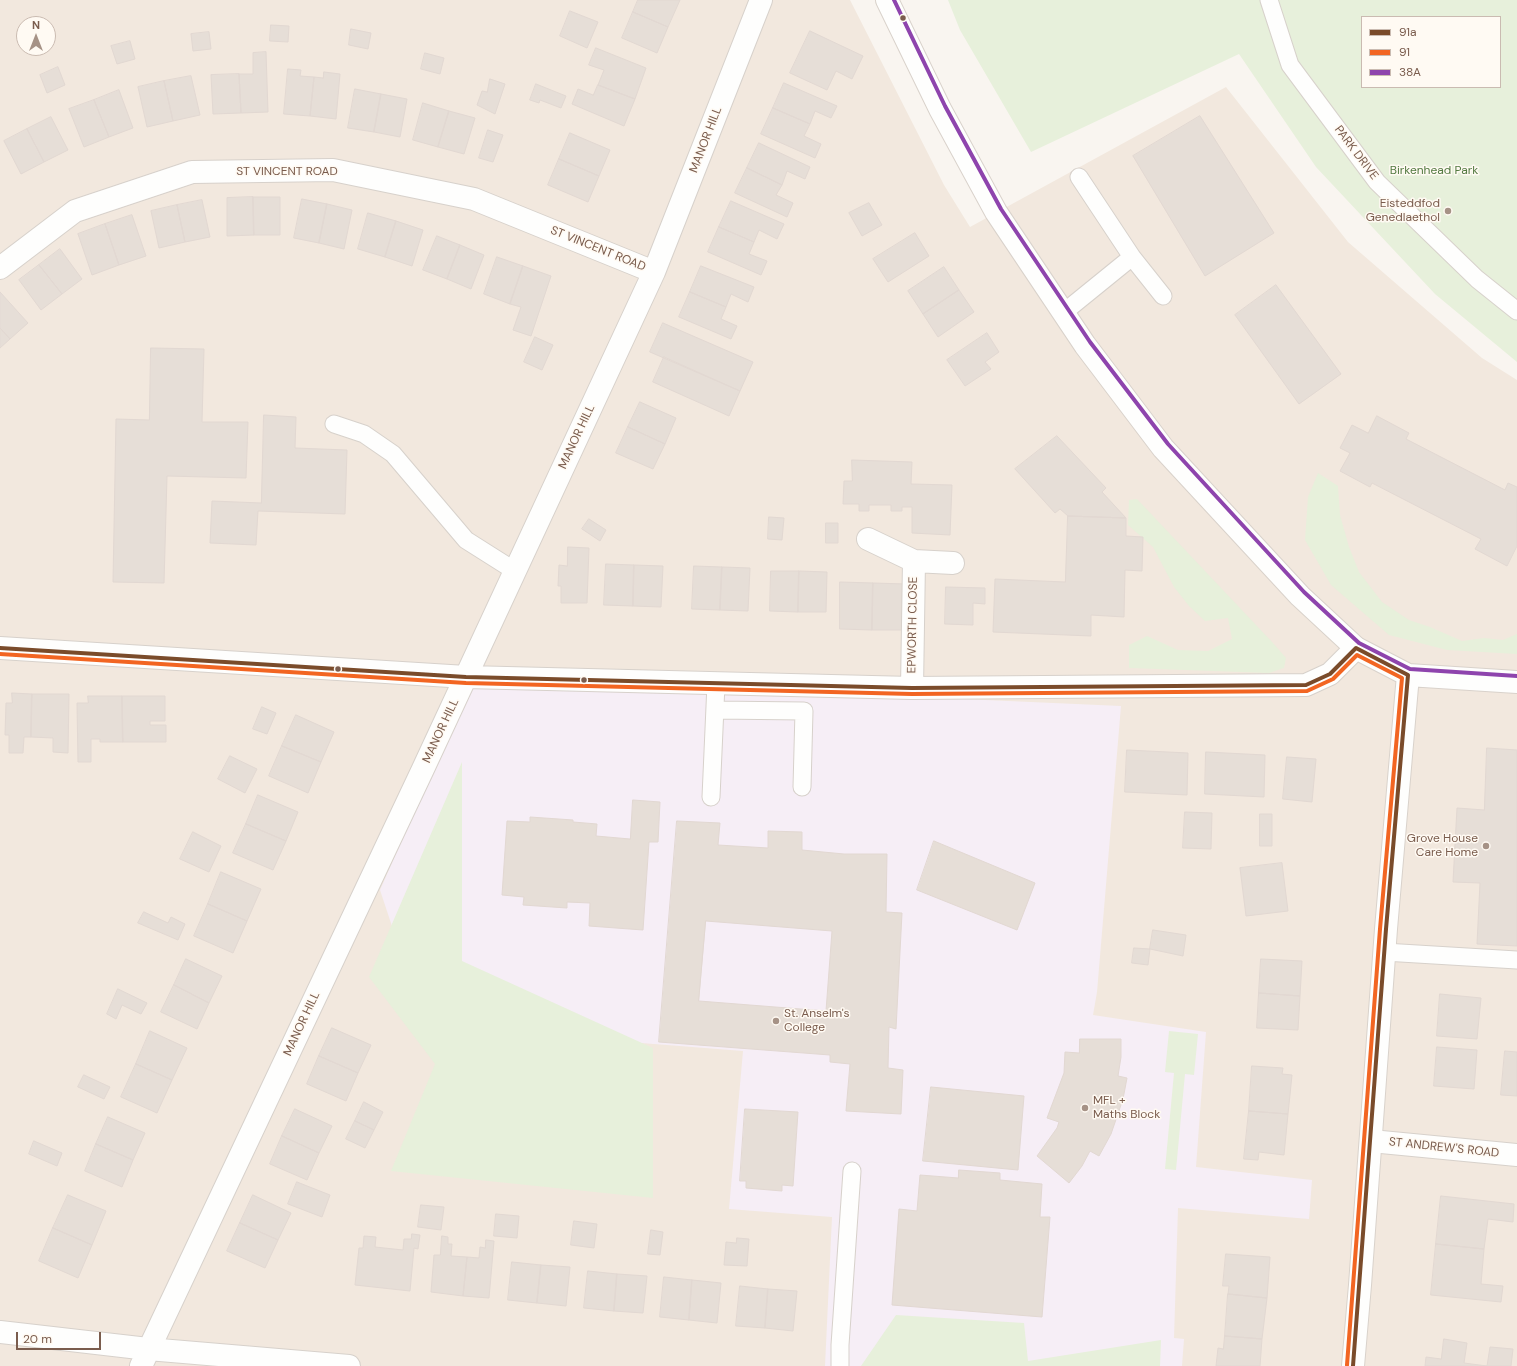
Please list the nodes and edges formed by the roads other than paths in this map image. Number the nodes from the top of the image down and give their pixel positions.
1 (760, 0) edge
2 (887, 0) edge
3 (1269, 0) edge
4 (1079, 177) dead end
5 (1132, 257) junction
6 (0, 268) edge
7 (654, 272) junction
8 (1163, 296) dead end
9 (1517, 311) edge
10 (1063, 313) junction
11 (334, 424) dead end
12 (868, 539) dead end
13 (914, 561) junction
14 (953, 563) dead end
15 (515, 571) junction
16 (0, 648) edge
17 (1356, 648) junction
18 (1408, 675) junction
19 (466, 677) junction
20 (1517, 682) edge
21 (716, 684) junction
22 (912, 688) junction
23 (715, 710) junction
24 (802, 787) dead end
25 (711, 797) dead end
26 (1384, 952) junction
27 (1517, 960) edge
28 (1370, 1141) junction
29 (1517, 1155) edge
30 (852, 1171) dead end
31 (0, 1332) edge
32 (144, 1357) edge
33 (349, 1366) edge
34 (840, 1366) edge
35 (1353, 1366) edge

1 - 7 street, MANOR HILL
2 - 10 street
3 - 9 lane, PARK DRIVE
4 - 5 lane
5 - 8 lane
5 - 10 lane
6 - 7 street, ST VINCENT ROAD
7 - 15 street, MANOR HILL
10 - 17 street
11 - 15 lane
12 - 13 street, EPWORTH CLOSE
13 - 14 street, EPWORTH CLOSE
13 - 22 street, EPWORTH CLOSE
15 - 19 street, MANOR HILL
16 - 19 street
17 - 18 street
17 - 22 street
18 - 20 street
18 - 26 street
19 - 21 street
19 - 32 street, MANOR HILL
21 - 22 street
21 - 23 lane
23 - 24 lane
23 - 25 lane
26 - 27 lane
26 - 28 street
28 - 29 street, ST ANDREW'S ROAD
28 - 35 street
30 - 34 lane
31 - 32 street
32 - 33 street

